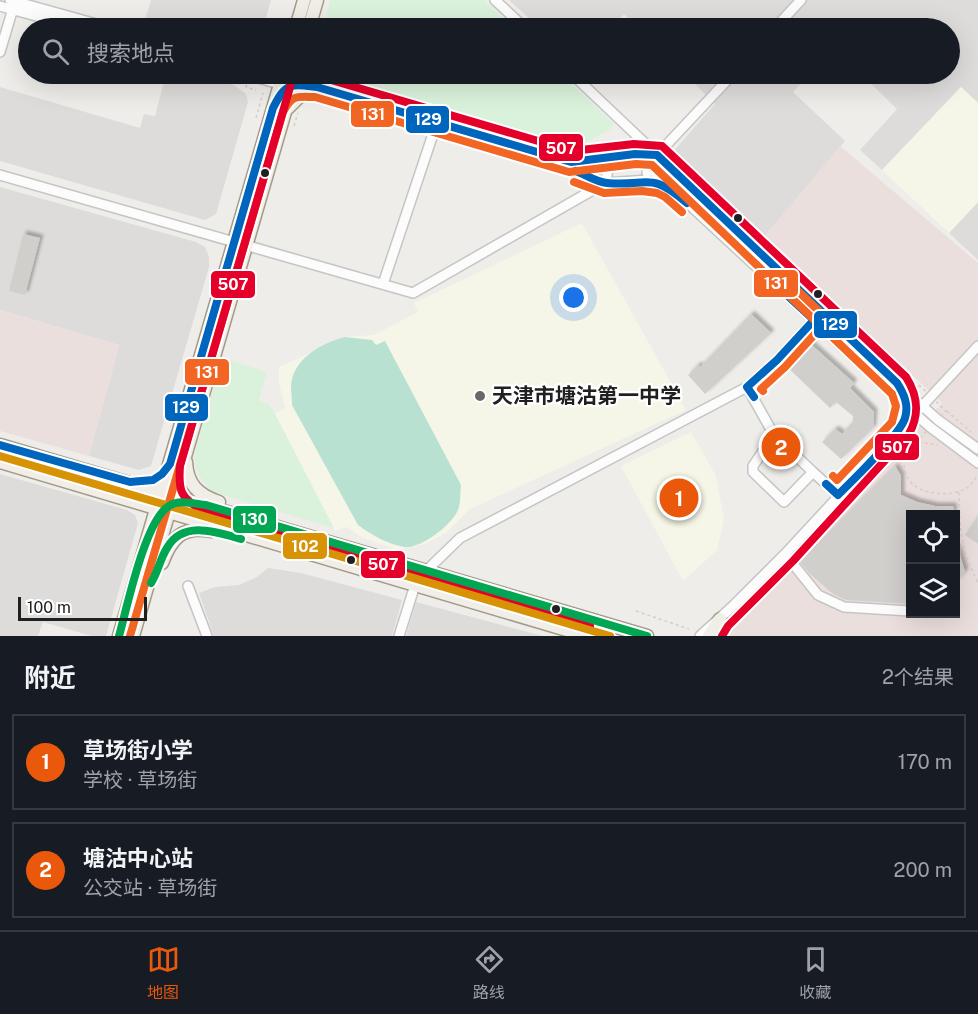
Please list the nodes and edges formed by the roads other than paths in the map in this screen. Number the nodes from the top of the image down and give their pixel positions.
1 (304, 0) edge
2 (317, 0) edge
3 (495, 0) edge
4 (801, 0) edge
5 (9, 4) edge
6 (50, 18) edge
7 (68, 18) edge
8 (299, 18) edge
9 (312, 18) edge
10 (514, 18) edge
11 (784, 18) edge
12 (0, 34) edge
13 (0, 52) edge
14 (287, 84) edge
15 (301, 84) edge
16 (582, 84) edge
17 (724, 84) edge
18 (316, 90) junction
19 (279, 112) junction
20 (436, 126) junction
21 (657, 155) junction
22 (621, 156) junction
23 (651, 170) junction
24 (0, 175) edge
25 (625, 182) junction
26 (606, 183) junction
27 (671, 188) junction
28 (240, 243) junction
29 (383, 284) junction
30 (821, 312) junction
31 (814, 320) junction
32 (978, 346) edge
33 (897, 383) junction
34 (747, 387) junction
35 (914, 409) junction
36 (774, 435) junction
37 (187, 442) junction
38 (0, 445) edge
39 (978, 449) edge
40 (0, 462) edge
41 (978, 463) edge
42 (170, 464) junction
43 (813, 472) junction
44 (130, 483) junction
45 (838, 495) junction
46 (167, 500) junction
47 (281, 529) junction
48 (276, 545) junction
49 (789, 557) junction
50 (426, 571) junction
51 (415, 585) junction
52 (188, 586) dead end
53 (146, 590) junction
54 (906, 612) edge
55 (723, 624) junction
56 (119, 636) edge
57 (133, 636) edge
58 (207, 636) edge
59 (399, 636) edge
60 (587, 636) edge
61 (647, 636) edge
62 (700, 636) edge
63 (709, 636) edge

1 - 8 main road
2 - 9 main road
3 - 10 street
4 - 11 street
5 - 6 street
5 - 7 street
5 - 12 street
5 - 13 street
14 - 19 main road
15 - 18 main road
16 - 21 street
17 - 21 street
18 - 19 main road
18 - 20 street
19 - 28 main road
20 - 22 street
20 - 26 street
20 - 29 street
21 - 22 street
21 - 23 street
21 - 30 street
22 - 26 street
23 - 25 street
23 - 27 street
24 - 28 street
25 - 26 street
25 - 27 street
26 - 29 street
27 - 31 street
28 - 29 street
28 - 37 main road
28 - 42 main road
30 - 31 street
30 - 33 street
31 - 34 street
31 - 35 street
32 - 35 street
33 - 35 street
33 - 35 street
34 - 36 street
34 - 50 street
35 - 39 street
35 - 41 street
35 - 45 street
36 - 43 street
36 - 43 street
37 - 46 main road
37 - 47 main road
38 - 44 main road
40 - 46 main road
42 - 44 main road
42 - 46 main road
43 - 45 street
44 - 46 main road
45 - 49 street
46 - 47 main road
46 - 48 main road
46 - 53 main road
46 - 56 main road
47 - 50 main road
48 - 51 main road
48 - 53 main road
49 - 54 street
49 - 55 street
50 - 51 street
50 - 61 main road
51 - 59 street
51 - 60 main road
52 - 58 street
53 - 57 main road
55 - 62 street
55 - 63 main road

